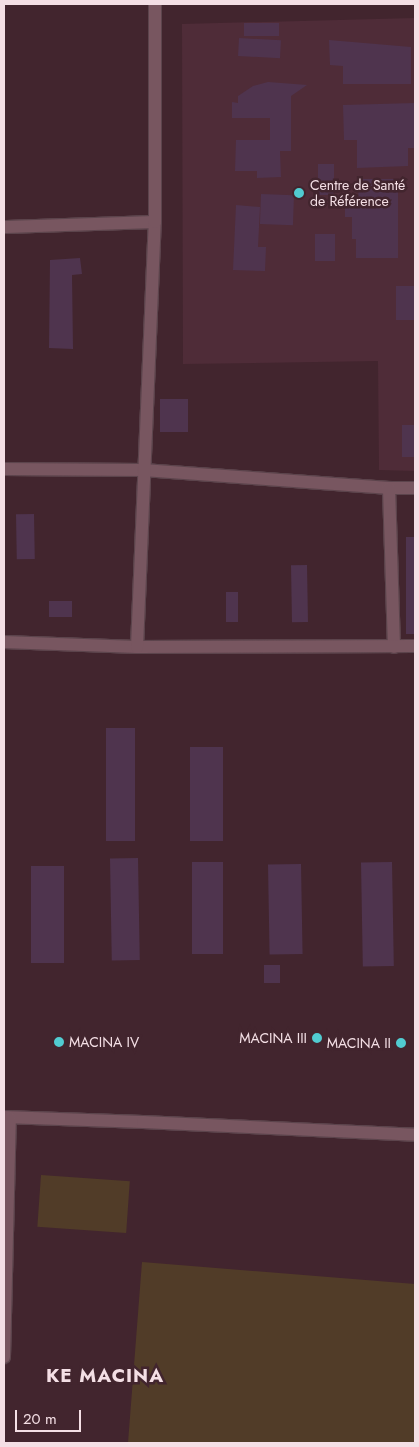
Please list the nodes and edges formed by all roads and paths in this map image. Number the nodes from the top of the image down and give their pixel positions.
1 (155, 4) edge
2 (155, 222) junction
3 (4, 227) edge
4 (4, 469) edge
5 (144, 470) junction
6 (389, 488) junction
7 (415, 488) edge
8 (4, 642) edge
9 (415, 646) edge
10 (137, 647) junction
11 (394, 647) junction
12 (7, 1118) edge
13 (415, 1135) edge
14 (4, 1357) edge

1 - 2 street
2 - 3 street
2 - 5 street
4 - 5 street
5 - 6 street
5 - 10 street
6 - 7 street
6 - 11 street
8 - 10 street
9 - 11 street
10 - 11 street
12 - 13 street
12 - 14 street

